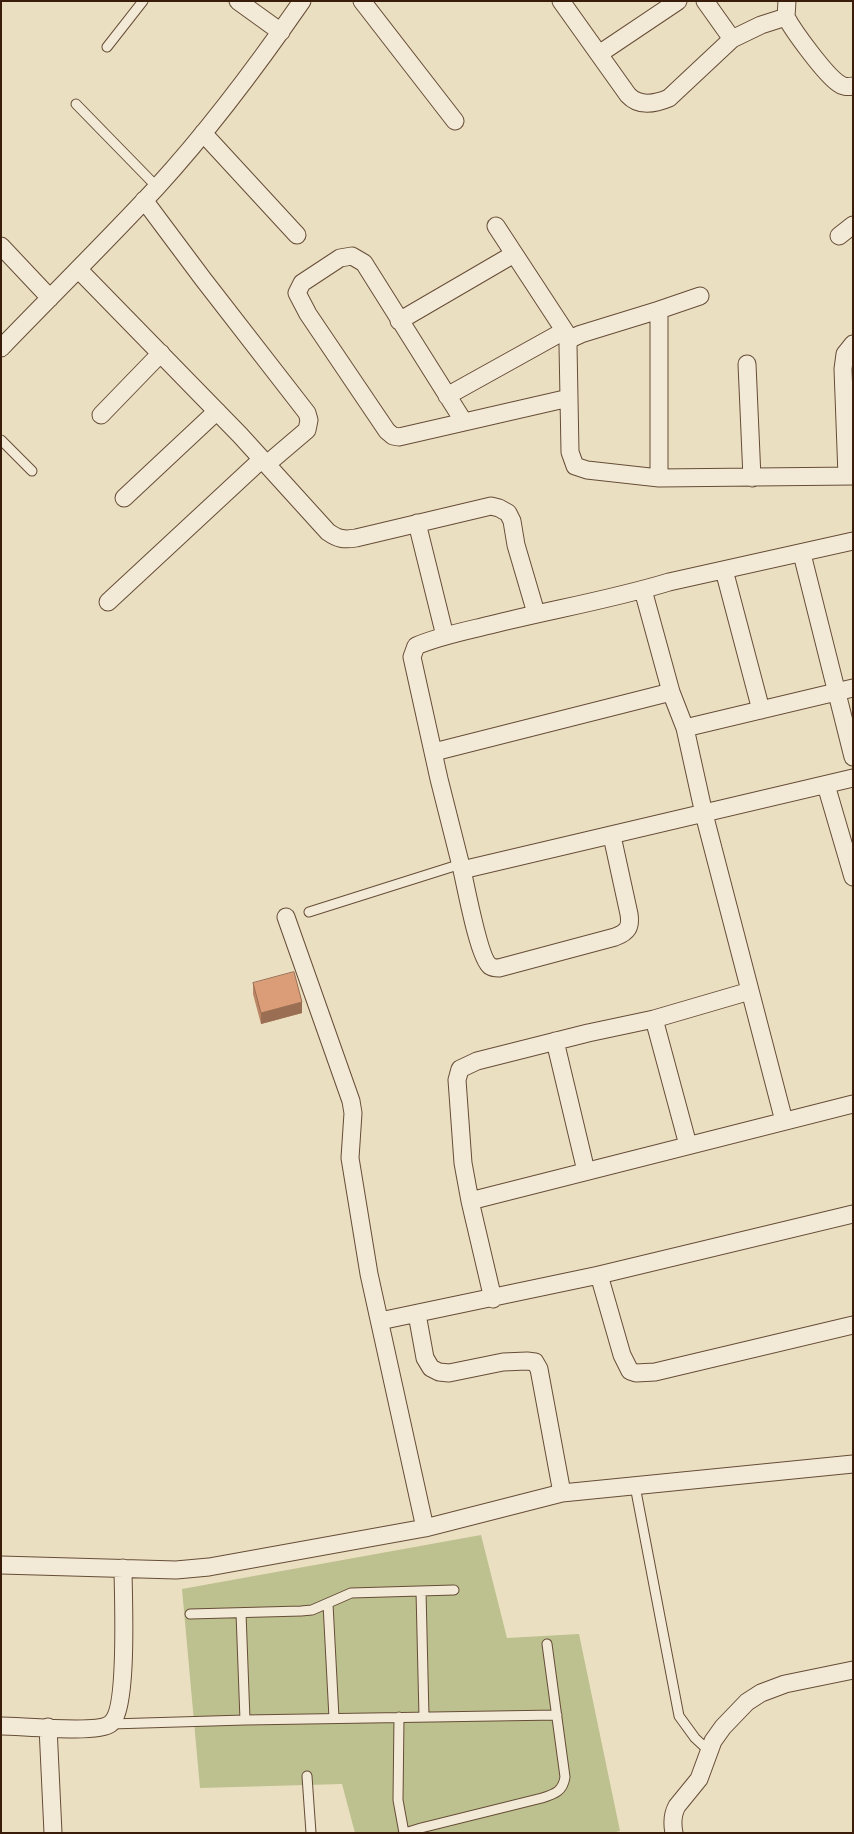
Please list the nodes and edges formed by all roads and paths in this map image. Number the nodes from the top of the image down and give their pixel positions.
1 (143, 1) edge
2 (238, 1) edge
3 (302, 1) edge
4 (362, 1) edge
5 (561, 1) edge
6 (678, 1) edge
7 (704, 1) edge
8 (786, 9) edge
9 (280, 32) junction
10 (732, 39) junction
11 (107, 46) dead end
12 (599, 54) junction
13 (853, 86) edge
14 (76, 104) dead end
15 (455, 121) dead end
16 (203, 133) junction
17 (157, 187) junction
18 (144, 200) junction
19 (853, 225) edge
20 (496, 226) dead end
21 (297, 235) dead end
22 (839, 236) dead end
23 (1, 246) edge
24 (514, 254) junction
25 (78, 269) junction
26 (700, 296) dead end
27 (50, 298) junction
28 (659, 310) junction
29 (399, 321) junction
30 (567, 335) junction
31 (853, 344) edge
32 (1, 348) edge
33 (161, 353) junction
34 (747, 364) dead end
35 (447, 396) junction
36 (569, 398) junction
37 (217, 411) junction
38 (101, 415) dead end
39 (464, 422) junction
40 (1, 440) edge
41 (264, 461) junction
42 (32, 471) dead end
43 (850, 476) edge
44 (659, 478) junction
45 (752, 478) junction
46 (124, 498) dead end
47 (417, 523) junction
48 (853, 541) edge
49 (802, 554) junction
50 (724, 570) junction
51 (643, 590) junction
52 (108, 602) dead end
53 (536, 613) junction
54 (445, 636) junction
55 (845, 690) edge
56 (671, 692) junction
57 (761, 710) junction
58 (685, 728) junction
59 (434, 752) junction
60 (853, 757) edge
61 (853, 778) edge
62 (826, 784) junction
63 (704, 814) junction
64 (612, 836) junction
65 (461, 867) junction
66 (853, 876) edge
67 (309, 912) dead end
68 (286, 917) dead end
69 (750, 991) junction
70 (654, 1019) junction
71 (555, 1041) junction
72 (853, 1104) edge
73 (784, 1121) junction
74 (688, 1145) junction
75 (586, 1171) junction
76 (470, 1201) junction
77 (853, 1214) edge
78 (599, 1275) junction
79 (493, 1299) junction
80 (417, 1314) junction
81 (380, 1322) junction
82 (853, 1326) edge
83 (853, 1464) edge
84 (635, 1486) junction
85 (562, 1494) junction
86 (425, 1528) junction
87 (1, 1565) edge
88 (123, 1568) junction
89 (454, 1590) dead end
90 (421, 1591) junction
91 (328, 1604) junction
92 (241, 1613) junction
93 (190, 1614) dead end
94 (547, 1644) dead end
95 (853, 1670) edge
96 (557, 1715) junction
97 (399, 1717) junction
98 (424, 1717) junction
99 (334, 1718) junction
100 (245, 1720) junction
101 (111, 1724) junction
102 (1, 1726) edge
103 (48, 1727) junction
104 (708, 1750) junction
105 (307, 1776) dead end
106 (53, 1833) edge
107 (311, 1833) edge
108 (404, 1833) edge
109 (674, 1833) edge

1 - 11 lane
2 - 9 street
3 - 9 street
4 - 15 street
5 - 12 street
6 - 12 street
7 - 10 street
8 - 10 street
8 - 13 street
9 - 16 street
10 - 12 street
14 - 17 lane
16 - 17 street
16 - 21 street
17 - 18 street
18 - 25 street
18 - 41 street
19 - 22 street
20 - 24 street
23 - 27 street
24 - 29 street
24 - 30 street
25 - 27 street
25 - 33 street
26 - 28 street
27 - 32 street
28 - 30 street
28 - 44 street
29 - 35 street
29 - 39 street
30 - 35 street
30 - 36 street
31 - 43 street
33 - 37 street
33 - 38 street
34 - 45 street
35 - 39 street
36 - 39 street
36 - 44 street
37 - 41 street
37 - 46 street
40 - 42 lane
41 - 47 street
41 - 52 street
43 - 45 street
44 - 45 street
47 - 53 street
47 - 54 street
48 - 49 street
49 - 50 street
49 - 55 street
50 - 51 street
50 - 57 street
51 - 53 street
51 - 56 street
53 - 54 street
54 - 59 street
55 - 57 street
55 - 60 street
56 - 58 street
56 - 59 street
57 - 58 street
58 - 63 street
59 - 65 street
61 - 62 street
62 - 63 street
62 - 66 street
63 - 64 street
63 - 69 street
64 - 65 street
64 - 65 street
65 - 67 lane
68 - 81 street
69 - 70 street
69 - 73 street
70 - 71 street
70 - 74 street
71 - 75 street
71 - 76 street
72 - 73 street
73 - 74 street
74 - 75 street
75 - 76 street
76 - 79 street
77 - 78 street
78 - 79 street
78 - 82 street
79 - 80 street
80 - 81 street
80 - 85 street
81 - 86 street
83 - 84 street
84 - 85 street
84 - 104 lane
85 - 86 street
86 - 88 street
87 - 88 street
88 - 101 street
89 - 90 lane
90 - 91 lane
90 - 98 lane
91 - 92 lane
91 - 99 lane
92 - 93 lane
92 - 100 lane
94 - 96 lane
95 - 104 street
96 - 98 lane
96 - 108 lane
97 - 98 lane
97 - 99 lane
97 - 108 lane
99 - 100 lane
100 - 101 lane
101 - 103 street
102 - 103 street
103 - 106 street
104 - 109 street
105 - 107 lane

